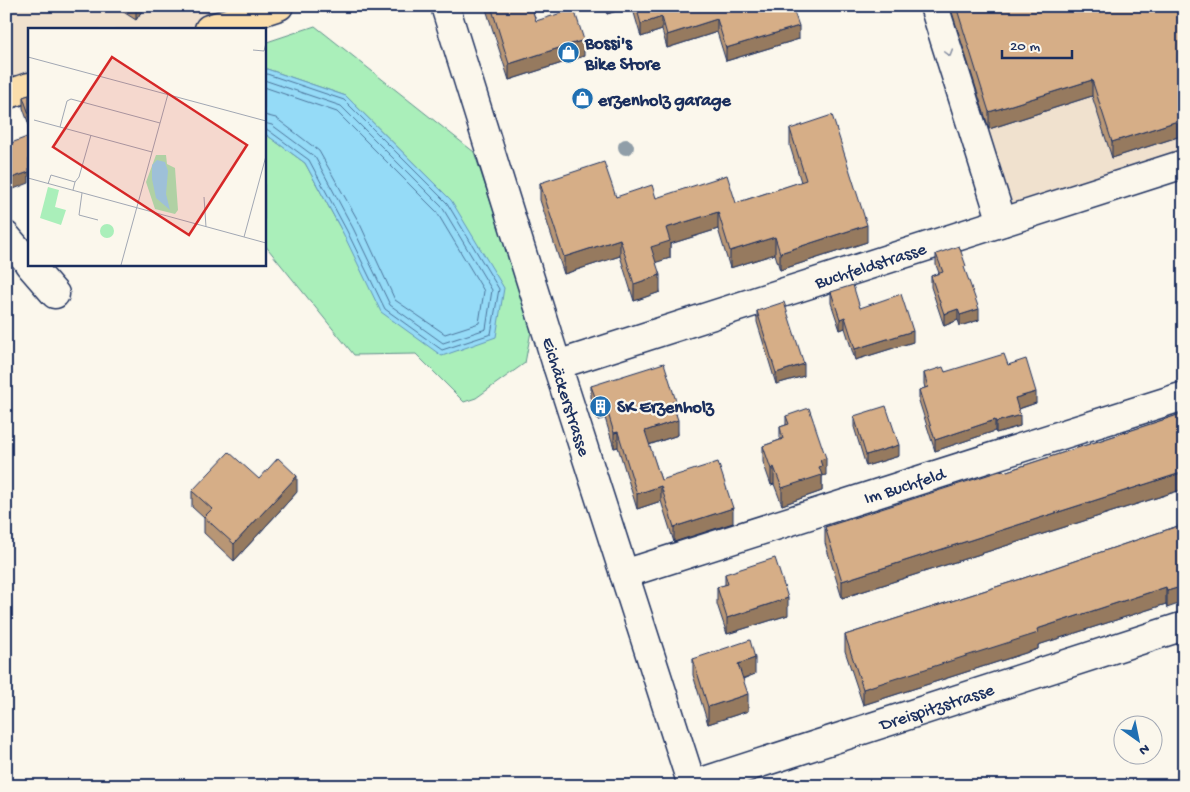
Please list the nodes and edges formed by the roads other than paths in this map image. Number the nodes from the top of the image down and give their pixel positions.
1 (279, 6) edge
2 (445, 6) edge
3 (934, 6) edge
4 (212, 28) edge
5 (28, 87) edge
6 (6, 94) edge
7 (1184, 164) edge
8 (1002, 222) junction
9 (6, 236) edge
10 (28, 262) edge
11 (31, 265) edge
12 (55, 294) dead end
13 (557, 365) junction
14 (1184, 396) edge
15 (624, 574) junction
16 (1184, 626) edge
17 (690, 785) edge

1 - 4 main road
2 - 13 street, Eichäckerstrasse
3 -> 8 street
5 - 6 main road
7 - 8 street, Buchfeldstrasse
8 - 13 street, Buchfeldstrasse
9 - 10 street
11 - 12 street
13 - 15 street, Eichäckerstrasse
14 - 15 street, Im Buchfeld
15 - 17 street, Eichäckerstrasse
16 - 17 street, Dreispitzstrasse

